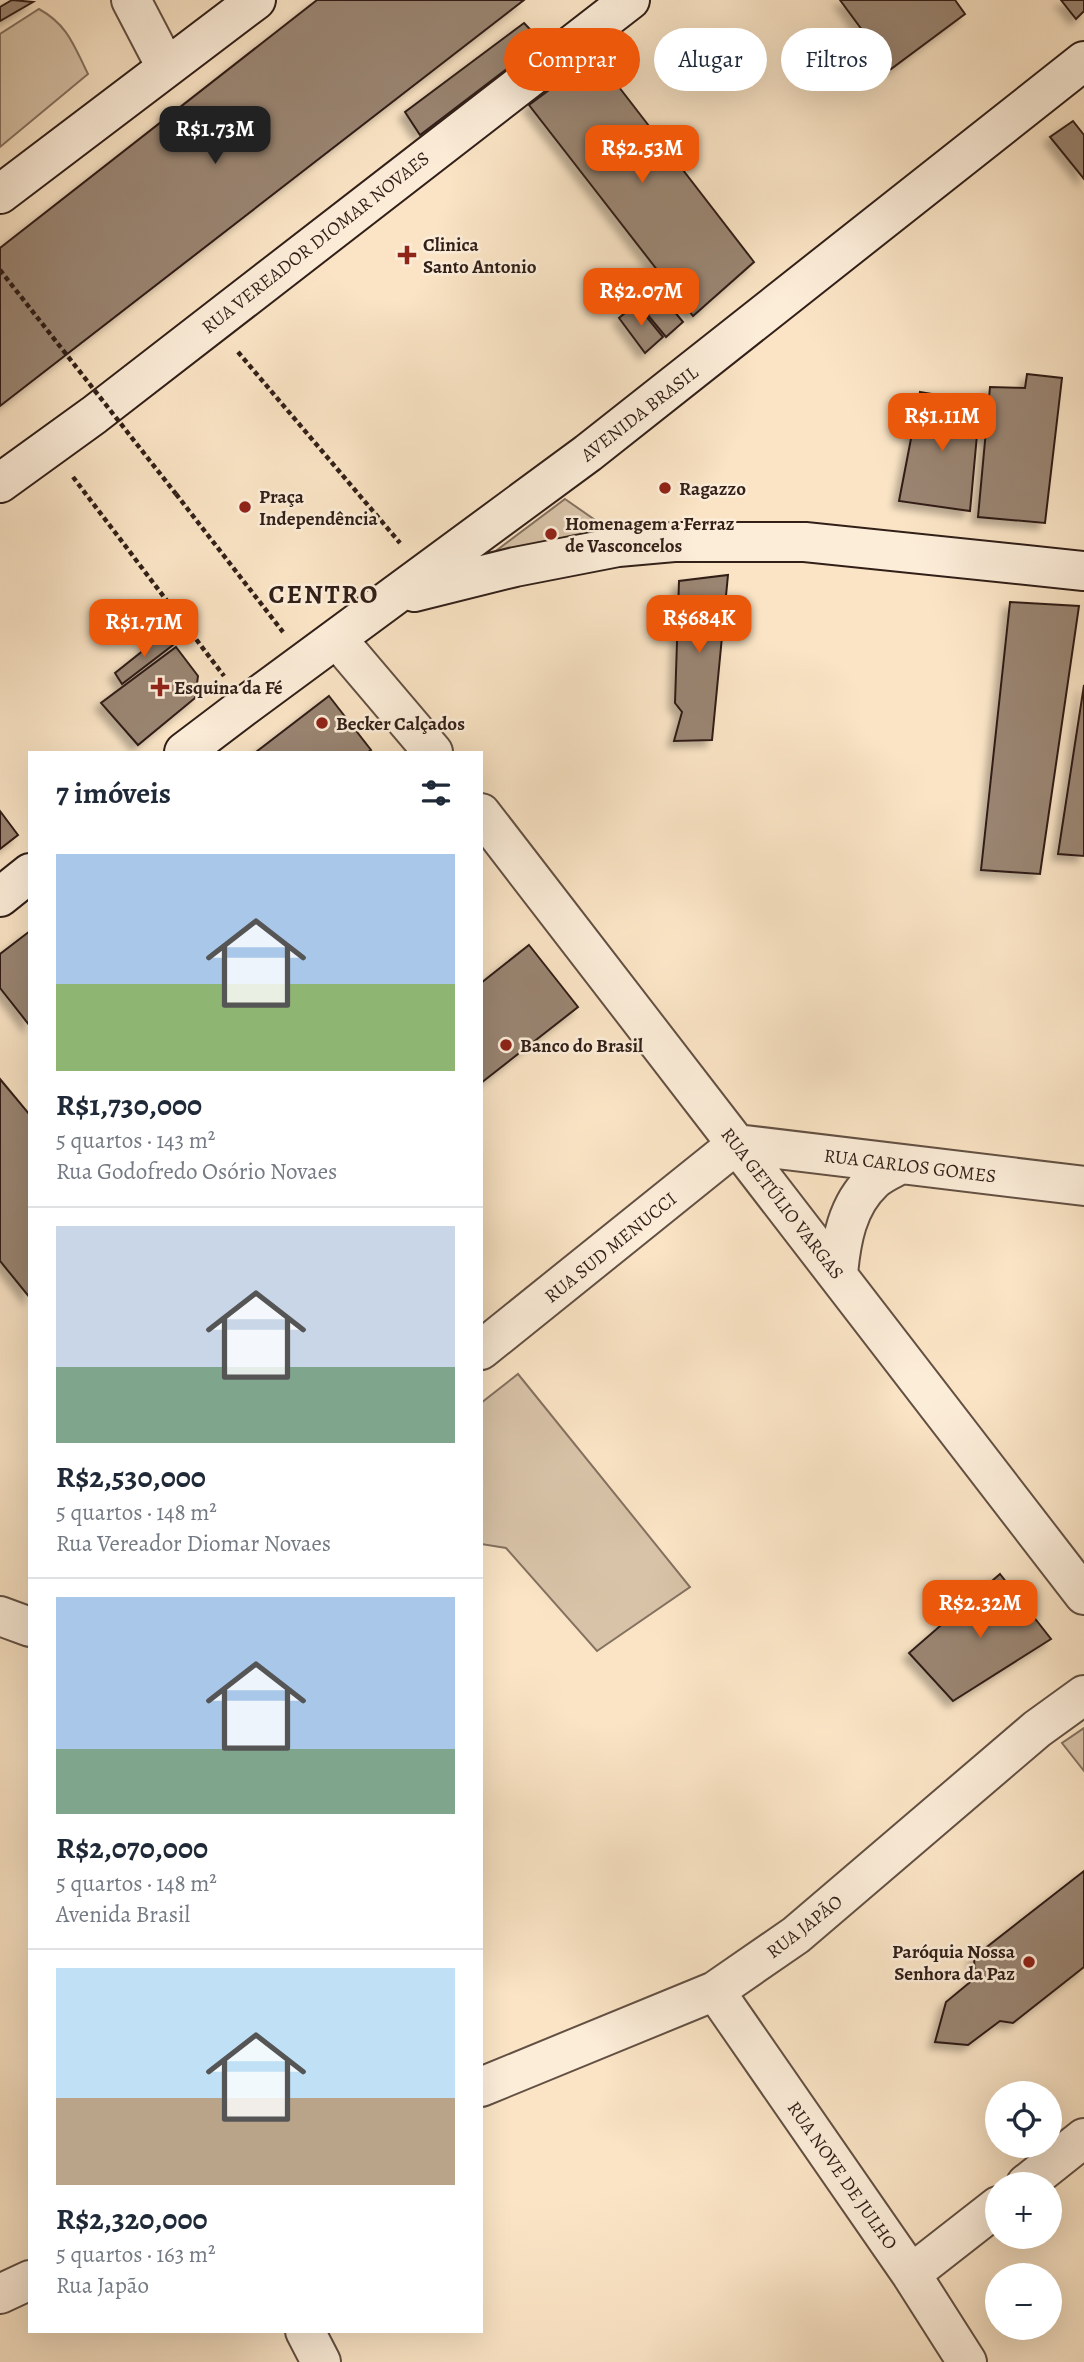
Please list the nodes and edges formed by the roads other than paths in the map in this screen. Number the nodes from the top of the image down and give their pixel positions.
1 (131, 0) edge
2 (256, 0) edge
3 (630, 0) edge
4 (1084, 61) edge
5 (166, 67) junction
6 (0, 194) edge
7 (0, 483) edge
8 (1084, 572) edge
9 (393, 597) junction
10 (337, 639) junction
11 (185, 751) edge
12 (432, 751) edge
13 (483, 816) edge
14 (28, 875) edge
15 (0, 897) edge
16 (737, 1144) junction
17 (901, 1164) junction
18 (1084, 1186) edge
19 (838, 1274) junction
20 (483, 1348) edge
21 (1084, 1595) edge
22 (0, 1616) edge
23 (28, 1626) edge
24 (1084, 1695) edge
25 (715, 1991) junction
26 (483, 2086) edge
27 (1084, 2138) edge
28 (1041, 2172) edge
29 (985, 2216) edge
30 (911, 2274) junction
31 (28, 2281) edge
32 (0, 2294) edge
33 (306, 2333) edge
34 (321, 2362) edge
35 (967, 2362) edge

1 - 5 street
2 - 5 street
3 - 7 street, RUA VEREADOR DIOMAR NOVAES
4 - 9 street, AVENIDA BRASIL
5 - 6 street
8 - 9 street
9 - 10 street, AVENIDA BRASIL
10 - 11 street, AVENIDA BRASIL
10 - 12 street
13 - 16 street, RUA GETÚLIO VARGAS
14 - 15 street
16 - 17 street, RUA CARLOS GOMES
16 - 19 street, RUA GETÚLIO VARGAS
16 - 20 street, RUA SUD MENUCCI
17 - 18 street, RUA CARLOS GOMES
17 - 19 street
19 - 21 street, RUA GETÚLIO VARGAS
22 - 23 street
24 - 25 street, RUA JAPÃO
25 - 26 street, RUA JAPÃO
25 - 30 street, RUA NOVE DE JULHO
27 - 28 street
29 - 30 street
30 - 35 street, RUA NOVE DE JULHO
31 - 32 street
33 - 34 street

